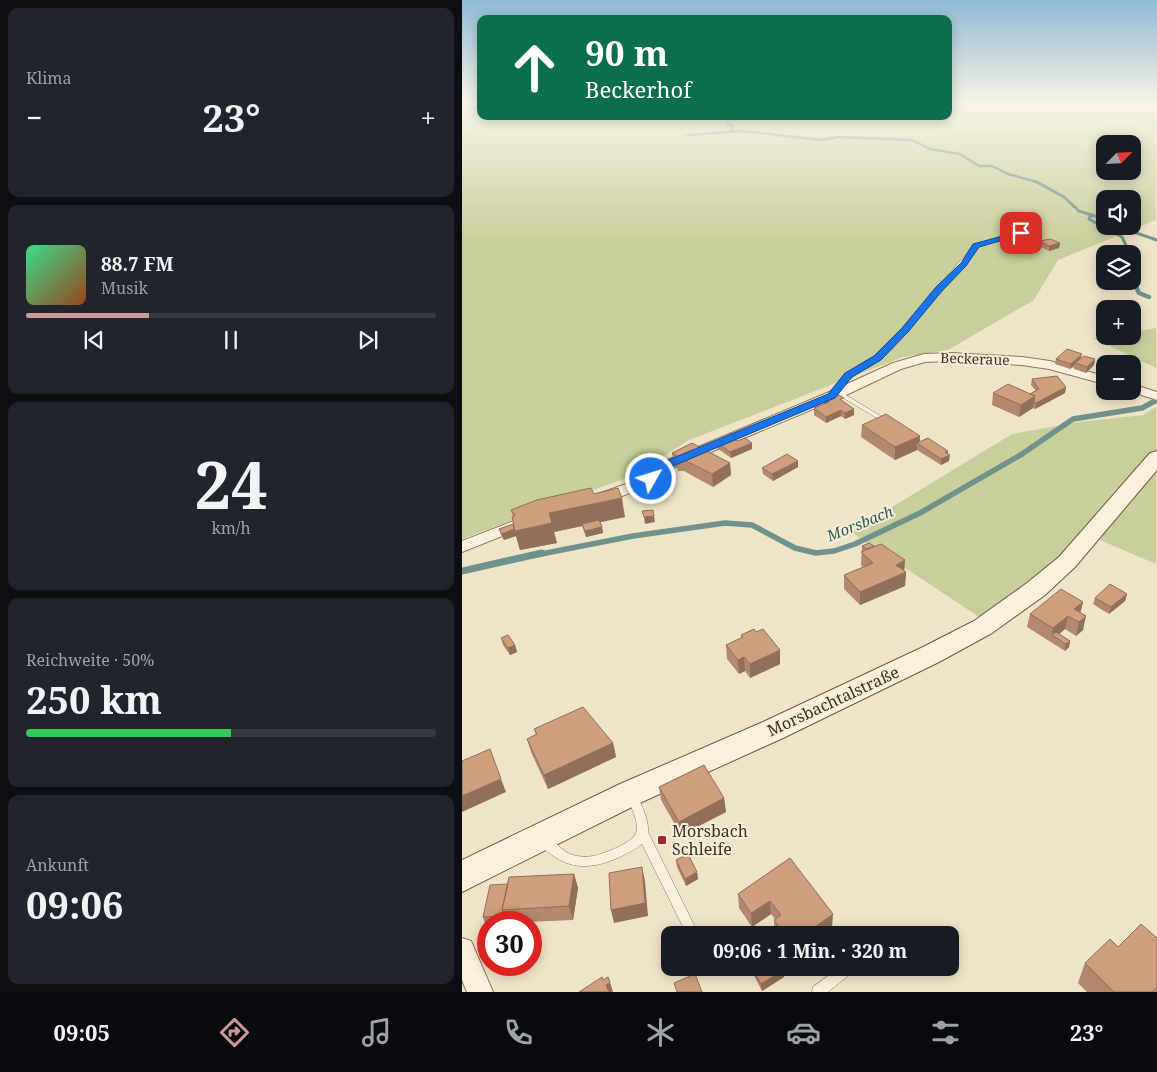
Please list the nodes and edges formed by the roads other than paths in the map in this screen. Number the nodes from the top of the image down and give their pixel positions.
1 (1021, 233) edge
2 (1096, 378) edge
3 (1141, 391) edge
4 (836, 394) junction
5 (1155, 396) edge
6 (896, 428) edge
7 (1156, 457) edge
8 (590, 500) edge
9 (530, 520) edge
10 (462, 547) edge
11 (631, 793) junction
12 (642, 832) junction
13 (542, 837) junction
14 (462, 877) edge
15 (689, 926) edge
16 (462, 950) edge
17 (839, 976) edge
18 (480, 992) edge
19 (818, 992) edge

1 - 4 lane
2 - 4 street, Beckeraue
3 - 5 street
4 - 6 lane
4 - 8 street, Beckeraue
7 - 11 main road, Morsbachtalstraße
9 - 10 street
11 - 12 lane
11 - 13 main road, Morsbachtalstraße
12 - 13 lane
12 - 15 lane
13 - 14 main road, Morsbachtalstraße
16 - 18 street
17 - 19 lane

